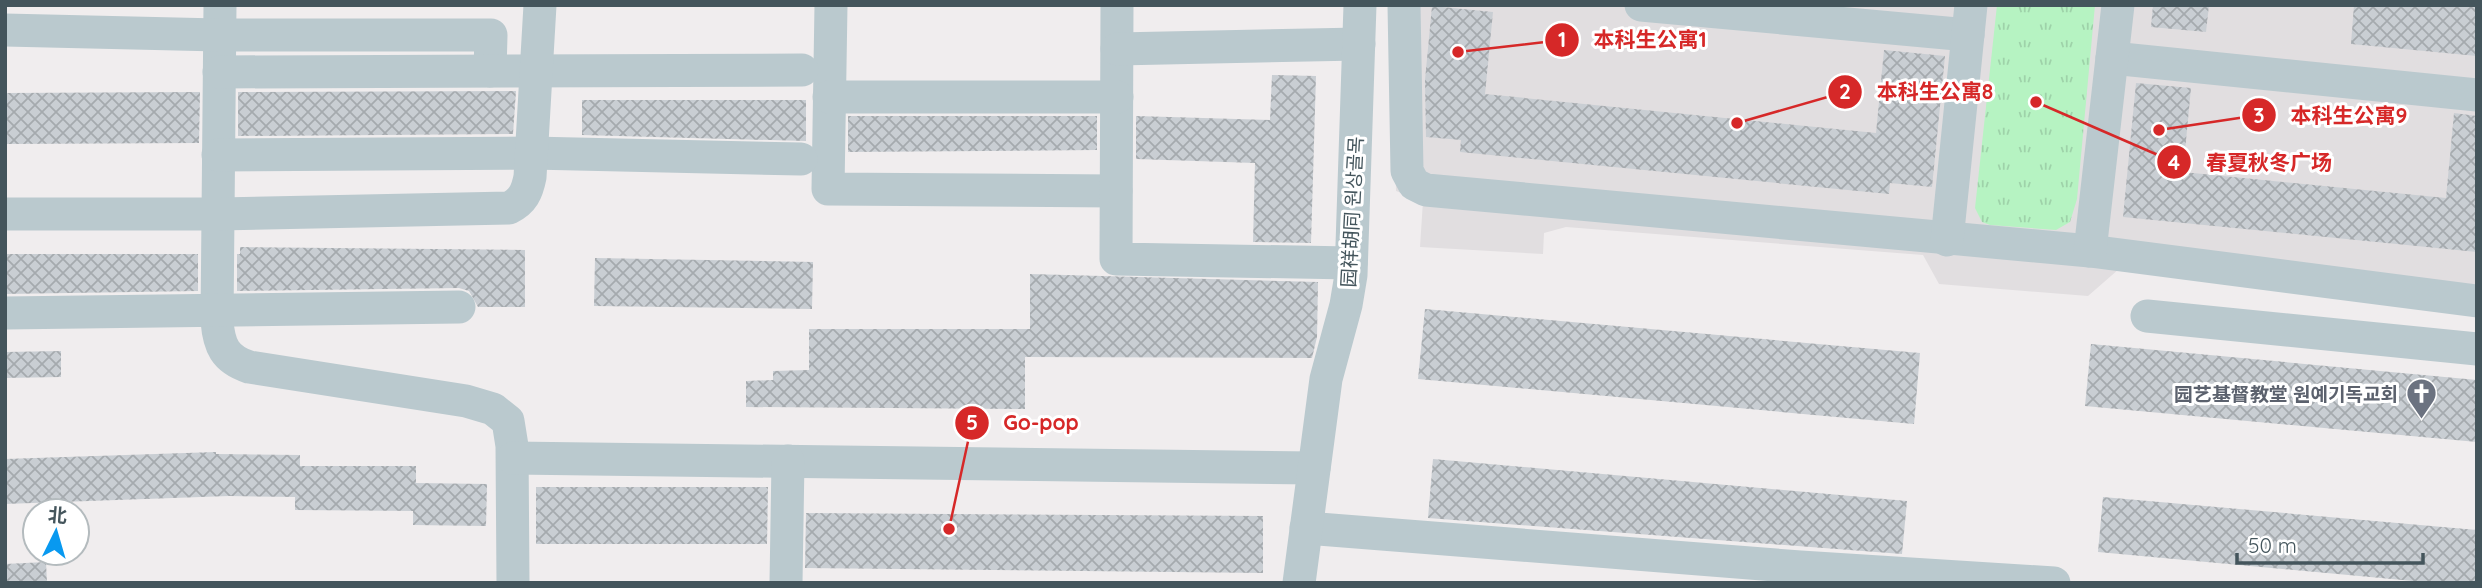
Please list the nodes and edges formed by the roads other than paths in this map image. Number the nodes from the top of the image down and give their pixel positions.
1 (540, 5) edge
2 (831, 5) edge
3 (1117, 5) edge
4 (1360, 5) edge
5 (1404, 5) edge
6 (1641, 5) edge
7 (2118, 5) edge
8 (219, 20) edge
9 (1969, 20) edge
10 (5, 30) edge
11 (1359, 44) junction
12 (1117, 49) junction
13 (2112, 58) junction
14 (802, 70) dead end
15 (491, 71) junction
16 (536, 71) junction
17 (219, 72) junction
18 (2477, 95) edge
19 (829, 97) junction
20 (1117, 97) junction
21 (532, 153) junction
22 (218, 155) junction
23 (801, 159) dead end
24 (1116, 191) junction
25 (5, 214) edge
26 (218, 214) junction
27 (1947, 240) junction
28 (2090, 251) junction
29 (1351, 263) junction
30 (2477, 301) edge
31 (459, 307) dead end
32 (217, 311) junction
33 (5, 313) edge
34 (2147, 316) dead end
35 (2477, 349) edge
36 (513, 458) junction
37 (788, 461) junction
38 (1314, 468) junction
39 (1306, 528) junction
40 (1801, 575) edge
41 (513, 583) edge
42 (786, 583) edge
43 (1299, 583) edge
44 (2054, 583) edge

1 - 16 street
2 - 19 street
3 - 12 street
4 - 11 street, 园祥胡同 원상골목
5 - 27 street
6 - 9 street
7 - 13 street
8 - 10 street
8 - 15 street
8 - 17 street
9 - 27 street
11 - 12 street
11 - 29 street, 园祥胡同 원상골목
12 - 20 street
13 - 18 street
13 - 28 street
14 - 16 street
15 - 16 street
15 - 17 street
16 - 21 street
17 - 22 street
19 - 20 street
19 - 24 street
20 - 24 street
21 - 22 street
21 - 23 street
21 - 26 street
22 - 26 street
24 - 29 street
25 - 26 street
26 - 32 street
27 - 28 street
28 - 30 street
29 - 38 street, 园祥胡同 원상골목
31 - 32 street
32 - 33 street
32 - 36 street
34 - 35 street
36 - 37 street
36 - 41 street
37 - 38 street
37 - 42 street
38 - 39 street, 园祥胡同 원상골목
39 - 40 street
39 - 43 street, 园祥胡同 원상골목
40 - 44 street

